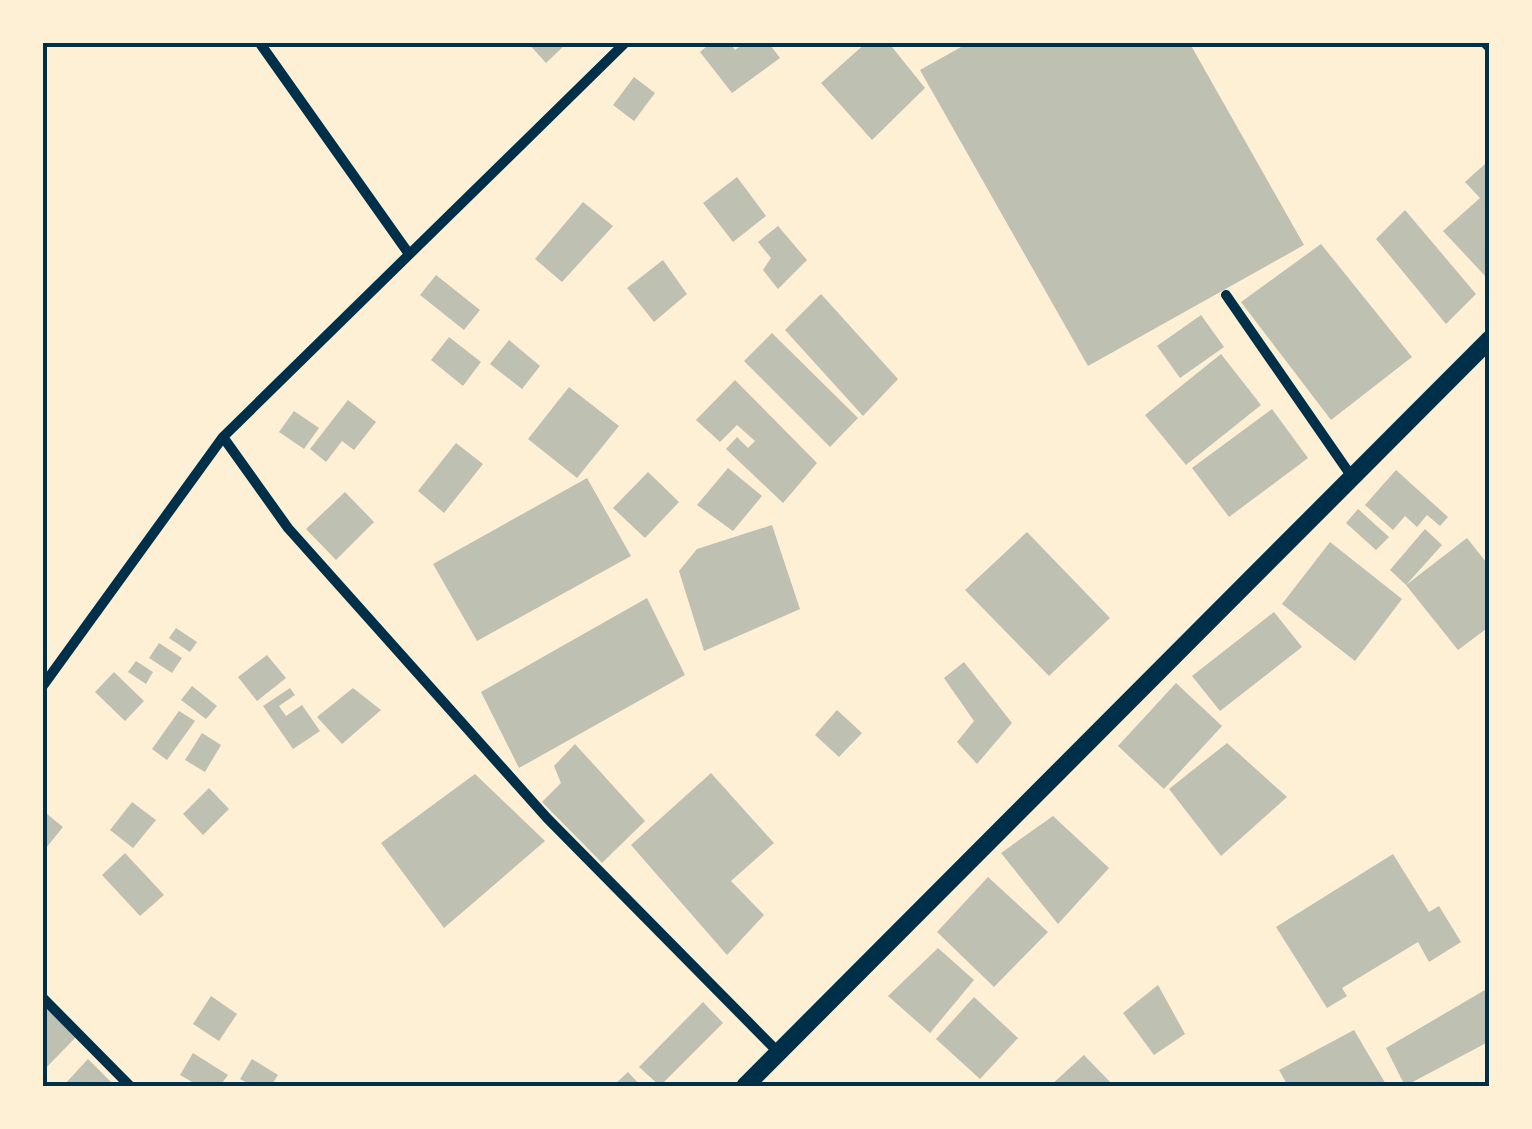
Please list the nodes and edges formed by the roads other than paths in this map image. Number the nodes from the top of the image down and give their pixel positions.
1 (259, 42) edge
2 (626, 42) edge
3 (409, 254) junction
4 (1226, 296) dead end
5 (1490, 340) edge
6 (223, 437) junction
7 (1352, 477) junction
8 (42, 687) edge
9 (42, 997) edge
10 (778, 1053) junction
11 (130, 1086) edge
12 (745, 1086) edge

1 - 3 street
2 - 3 street
3 - 6 street
4 - 7 street
5 - 7 street
6 - 8 street
6 - 10 street
7 - 10 street
9 - 11 street
10 - 12 street

